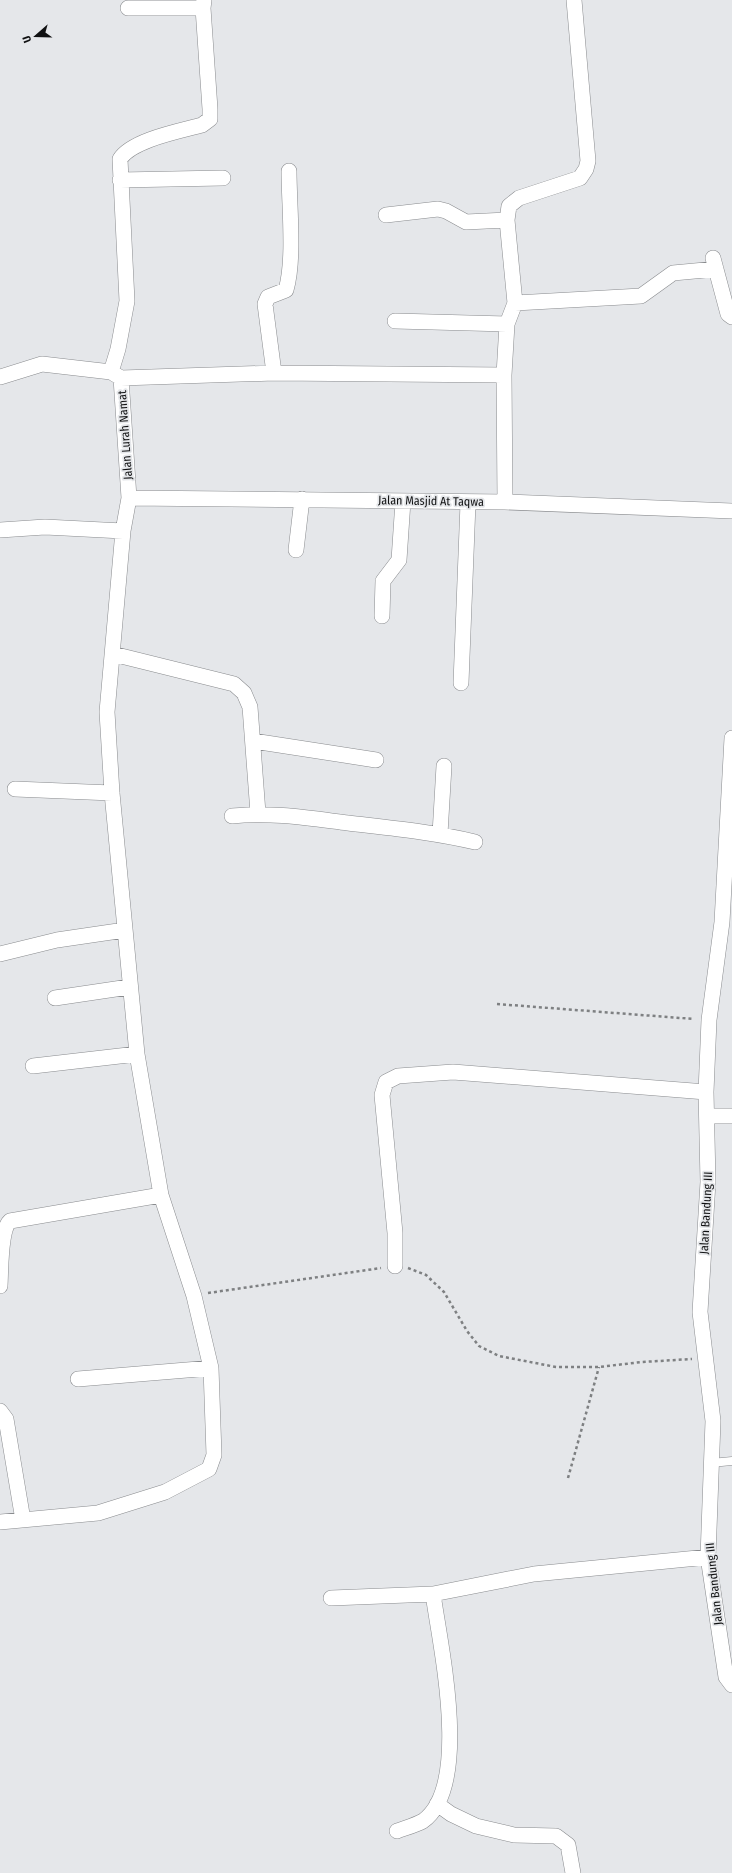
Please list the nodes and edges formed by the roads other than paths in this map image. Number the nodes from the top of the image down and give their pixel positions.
1 (574, 0) edge
2 (204, 4) edge
3 (128, 8) dead end
4 (288, 171) dead end
5 (223, 178) dead end
6 (120, 180) junction
7 (386, 215) dead end
8 (507, 220) junction
9 (516, 303) junction
10 (732, 317) edge
11 (395, 321) dead end
12 (507, 324) junction
13 (274, 373) junction
14 (116, 375) junction
15 (504, 375) junction
16 (0, 377) edge
17 (129, 498) junction
18 (302, 499) junction
19 (403, 501) junction
20 (505, 502) junction
21 (468, 503) junction
22 (732, 511) edge
23 (0, 530) edge
24 (123, 531) junction
25 (296, 550) dead end
26 (382, 616) dead end
27 (113, 654) junction
28 (461, 683) dead end
29 (732, 738) edge
30 (252, 741) junction
31 (376, 760) dead end
32 (444, 766) dead end
33 (15, 789) dead end
34 (112, 793) junction
35 (258, 813) junction
36 (232, 816) dead end
37 (440, 834) junction
38 (475, 842) dead end
39 (125, 930) junction
40 (0, 954) edge
41 (129, 987) junction
42 (55, 998) dead end
43 (137, 1054) junction
44 (33, 1066) dead end
45 (706, 1092) junction
46 (707, 1116) junction
47 (732, 1116) edge
48 (161, 1195) junction
49 (395, 1266) road end
50 (0, 1286) edge
51 (211, 1368) junction
52 (78, 1379) dead end
53 (0, 1411) edge
54 (732, 1461) edge
55 (711, 1463) junction
56 (24, 1520) junction
57 (0, 1522) edge
58 (708, 1556) junction
59 (433, 1594) junction
60 (331, 1598) dead end
61 (732, 1685) edge
62 (437, 1804) junction
63 (397, 1831) dead end
64 (573, 1873) edge

1 - 8 street
2 - 3 street
2 - 6 street
4 - 13 street
5 - 6 street
6 - 14 street
7 - 8 street
8 - 9 street
9 - 10 street
9 - 12 street
11 - 12 street
12 - 15 street
13 - 14 street
13 - 15 street
14 - 16 street
14 - 17 street, Jalan Lurah Namat
15 - 20 street
17 - 18 street, Jalan Masjid At Taqwa
17 - 24 street, Jalan Lurah Namat
18 - 19 street, Jalan Masjid At Taqwa
18 - 25 street
19 - 21 street, Jalan Masjid At Taqwa
19 - 26 street
20 - 21 street, Jalan Masjid At Taqwa
20 - 22 street, Jalan Masjid At Taqwa
21 - 28 street
23 - 24 street
24 - 27 street, Jalan Lurah Namat
27 - 30 street
27 - 34 street, Jalan Lurah Namat
29 - 45 street, Jalan Bandung III
30 - 31 street
30 - 35 street
32 - 37 street
33 - 34 street
34 - 39 street, Jalan Lurah Namat
35 - 36 street
35 - 37 street
37 - 38 street
39 - 40 street
39 - 41 street, Jalan Lurah Namat
41 - 42 street
41 - 43 street, Jalan Lurah Namat
43 - 44 street
43 - 48 street, Jalan Lurah Namat
45 - 46 street, Jalan Bandung III
45 - 49 street
46 - 47 street
46 - 55 street, Jalan Bandung III
48 - 50 street
48 - 51 street, Jalan Lurah Namat
51 - 52 street
51 - 56 street, Jalan Lurah Namat
53 - 56 street
54 - 55 lane
55 - 58 street, Jalan Bandung III
56 - 57 street, Jalan Lurah Namat
58 - 59 street
58 - 61 street, Jalan Bandung III
59 - 60 street
59 - 62 street
62 - 63 street
62 - 64 street

